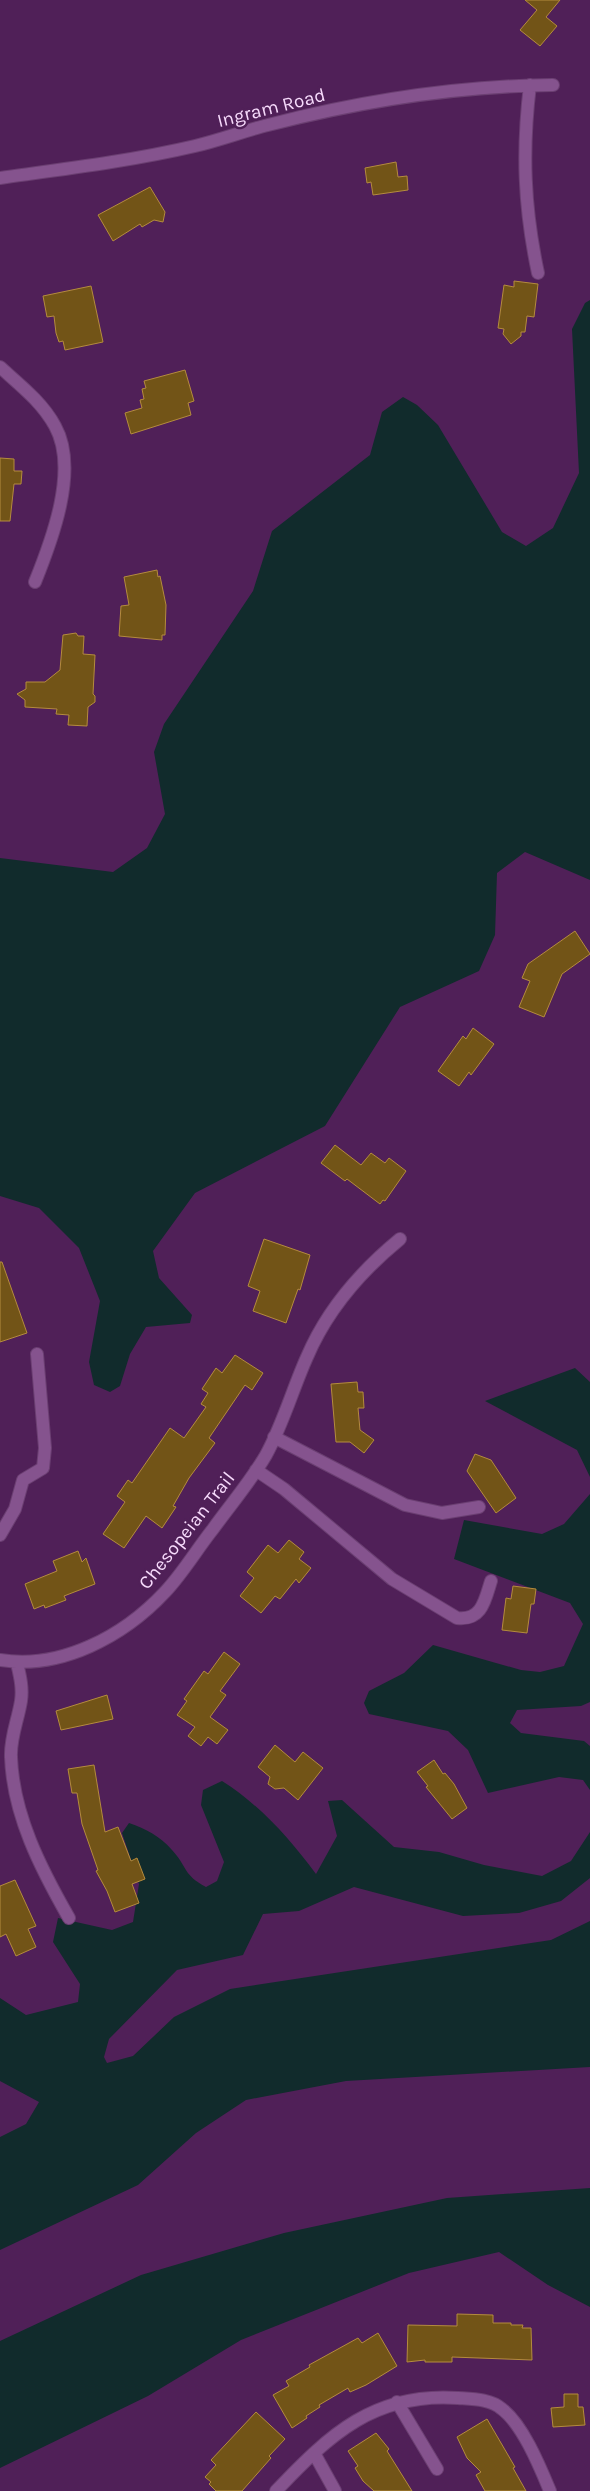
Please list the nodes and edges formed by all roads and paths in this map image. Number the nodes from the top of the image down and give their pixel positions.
1 (530, 85) junction
2 (553, 85) dead end
3 (0, 178) edge
4 (538, 273) dead end
5 (0, 367) edge
6 (35, 582) dead end
7 (400, 1239) dead end
8 (37, 1354) dead end
9 (274, 1437) junction
10 (256, 1470) junction
11 (479, 1507) dead end
12 (0, 1535) edge
13 (491, 1581) dead end
14 (0, 1660) edge
15 (17, 1663) junction
16 (69, 1918) dead end
17 (397, 2402) junction
18 (314, 2453) junction
19 (437, 2469) dead end
20 (276, 2491) edge
21 (335, 2491) edge
22 (550, 2491) edge

1 - 2 street, Ingram Road
1 - 3 street, Ingram Road
1 - 4 street
5 - 6 street
7 - 9 street, Chesopeian Trail
8 - 12 street
9 - 10 street, Chesopeian Trail
9 - 11 street
10 - 13 street
10 - 15 street, Chesopeian Trail
14 - 15 street, Chesopeian Trail
15 - 16 street
17 - 18 street
17 - 19 street
17 - 22 street
18 - 20 street
18 - 21 street

